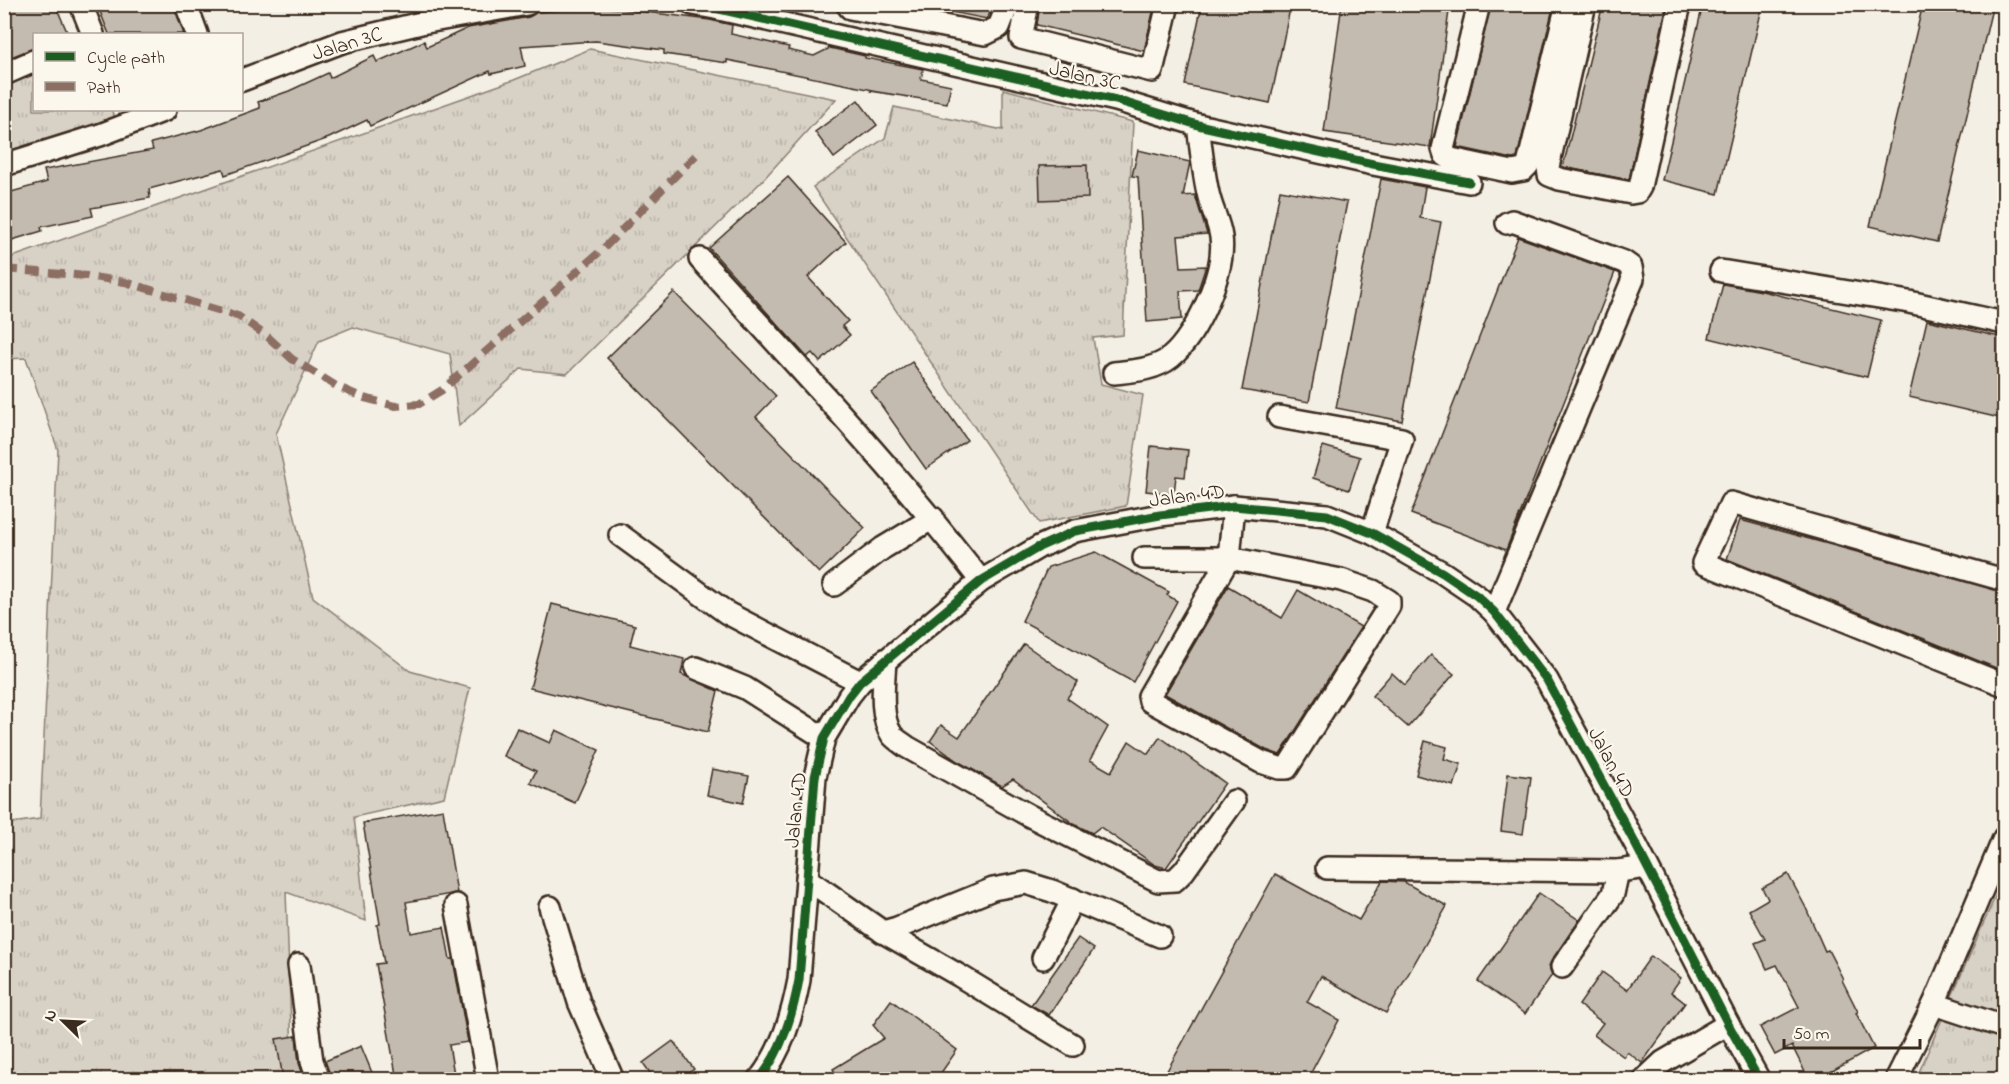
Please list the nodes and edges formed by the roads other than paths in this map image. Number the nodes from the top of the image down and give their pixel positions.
1 (68, 4) edge
2 (81, 4) edge
3 (186, 4) edge
4 (527, 4) edge
5 (693, 4) edge
6 (847, 4) edge
7 (1008, 4) edge
8 (1028, 4) edge
9 (1167, 4) edge
10 (1479, 4) edge
11 (1567, 4) edge
12 (1585, 4) edge
13 (1680, 4) edge
14 (924, 13) edge
15 (78, 33) edge
16 (93, 33) edge
17 (197, 33) edge
18 (33, 61) edge
19 (4, 74) edge
20 (243, 80) edge
21 (162, 111) edge
22 (1198, 125) junction
23 (4, 165) edge
24 (1469, 182) dead end
25 (1507, 223) dead end
26 (700, 260) dead end
27 (1721, 272) dead end
28 (2004, 323) edge
29 (1114, 373) dead end
30 (1280, 417) dead end
31 (1234, 506) junction
32 (933, 518) junction
33 (1372, 533) junction
34 (620, 535) dead end
35 (1144, 558) dead end
36 (1229, 558) junction
37 (2004, 580) edge
38 (981, 581) junction
39 (834, 585) dead end
40 (1494, 612) junction
41 (885, 660) junction
42 (696, 668) dead end
43 (860, 682) junction
44 (2004, 685) edge
45 (824, 738) junction
46 (1234, 801) dead end
47 (2004, 838) edge
48 (1647, 867) junction
49 (1327, 868) dead end
50 (1618, 871) junction
51 (807, 879) junction
52 (1072, 899) junction
53 (456, 904) dead end
54 (550, 907) dead end
55 (883, 932) junction
56 (1160, 936) dead end
57 (1043, 958) dead end
58 (299, 965) dead end
59 (1562, 967) dead end
60 (1934, 1004) junction
61 (1728, 1024) junction
62 (2004, 1027) edge
63 (1073, 1045) dead end
64 (319, 1080) edge
65 (488, 1080) edge
66 (613, 1080) edge
67 (759, 1080) edge
68 (1644, 1080) edge
69 (1760, 1080) edge
70 (1896, 1080) edge

1 - 15 street
2 - 16 street
3 - 17 street
4 - 20 street, Jalan 3C
5 - 22 street, Jalan 3C
6 - 14 street
7 - 14 street
8 - 9 street
10 - 11 street
12 - 13 street
18 - 19 street
21 - 23 street
22 - 24 street, Jalan 3C
22 - 29 street
25 - 40 street
26 - 32 street
27 - 28 street
30 - 33 street
31 - 33 street, Jalan 4D
31 - 36 street
31 - 38 street, Jalan 4D
32 - 38 street
32 - 39 street
33 - 40 street, Jalan 4D
34 - 43 street
35 - 36 street
36 - 36 street
37 - 44 street
38 - 41 street, Jalan 4D
40 - 48 street, Jalan 4D
41 - 43 street, Jalan 4D
41 - 46 street
42 - 45 street
43 - 45 street, Jalan 4D
45 - 51 street, Jalan 4D
47 - 60 street
48 - 50 street
48 - 61 street, Jalan 4D
49 - 50 street
50 - 59 street
51 - 55 street
51 - 67 street, Jalan 4D
52 - 55 street
52 - 56 street
52 - 57 street
53 - 65 street
54 - 66 street
55 - 63 street
58 - 64 street
60 - 62 street
60 - 70 street
61 - 68 street
61 - 69 street, Jalan 4D

